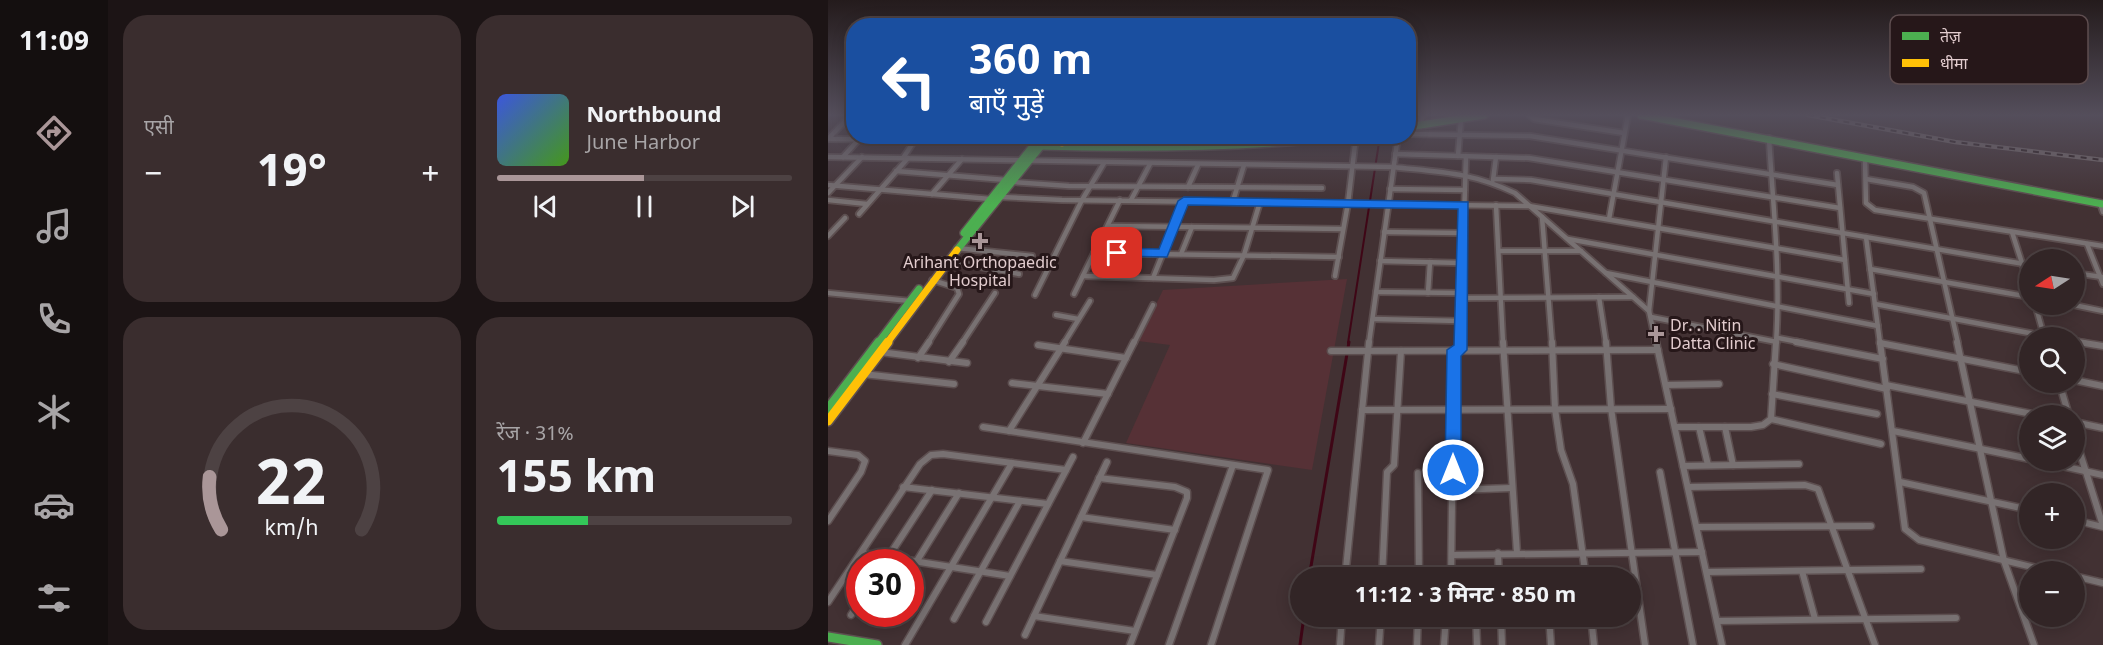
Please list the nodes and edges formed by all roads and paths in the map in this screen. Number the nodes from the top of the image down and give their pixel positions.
1 (854, 145) edge
2 (912, 145) edge
3 (1040, 145) edge
4 (1040, 145) edge
5 (1061, 145) edge
6 (1068, 145) edge
7 (1254, 145) edge
8 (1354, 145) edge
9 (1396, 145) edge
10 (1459, 145) edge
11 (1585, 145) edge
12 (1622, 145) edge
13 (1770, 145) edge
14 (1801, 145) edge
15 (1806, 145) edge
16 (1621, 151) junction
17 (1395, 154) junction
18 (1458, 156) junction
19 (1466, 156) junction
20 (828, 157) edge
21 (843, 157) junction
22 (862, 157) junction
23 (1496, 157) junction
24 (906, 158) junction
25 (1666, 158) junction
26 (962, 159) junction
27 (1865, 159) junction
28 (1029, 160) junction
29 (1104, 164) junction
30 (1150, 164) junction
31 (1198, 165) junction
32 (1244, 165) junction
33 (1351, 165) junction
34 (1393, 167) junction
35 (896, 171) junction
36 (1617, 172) junction
37 (1837, 173) dead end
38 (1465, 174) junction
39 (1772, 174) junction
40 (948, 175) junction
41 (1664, 179) junction
42 (1866, 179) junction
43 (1493, 180) junction
44 (1010, 181) junction
45 (1838, 184) junction
46 (828, 185) edge
47 (834, 186) junction
48 (1090, 186) junction
49 (1138, 187) junction
50 (1187, 187) junction
51 (1237, 188) junction
52 (1322, 188) dead end
53 (1390, 189) junction
54 (880, 190) junction
55 (1465, 190) junction
56 (828, 193) edge
57 (932, 194) junction
58 (1613, 194) junction
59 (1772, 196) junction
60 (1001, 197) junction
61 (990, 199) junction
62 (1082, 200) junction
63 (1120, 200) junction
64 (1131, 200) junction
65 (828, 201) edge
66 (1182, 201) junction
67 (1233, 201) junction
68 (1260, 202) junction
69 (1661, 202) junction
70 (2102, 202) edge
71 (1348, 203) junction
72 (867, 204) junction
73 (1388, 204) junction
74 (1464, 205) junction
75 (1496, 206) junction
76 (1529, 206) junction
77 (1840, 208) junction
78 (2103, 212) edge
79 (858, 214) dead end
80 (1542, 217) junction
81 (845, 218) dead end
82 (1609, 219) junction
83 (1931, 219) junction
84 (1776, 221) junction
85 (1108, 226) junction
86 (1174, 227) junction
87 (1192, 227) junction
88 (1252, 228) junction
89 (1658, 228) junction
90 (1343, 229) junction
91 (1384, 232) junction
92 (1842, 232) junction
93 (2012, 232) junction
94 (1463, 233) junction
95 (828, 236) edge
96 (1866, 237) junction
97 (1567, 239) junction
98 (2087, 244) junction
99 (2103, 246) edge
100 (957, 248) junction
101 (1777, 248) junction
102 (1938, 249) junction
103 (1499, 251) junction
104 (1545, 251) junction
105 (1581, 251) junction
106 (1094, 253) junction
107 (1163, 254) junction
108 (1181, 254) junction
109 (1655, 254) junction
110 (2019, 254) edge
111 (1244, 255) junction
112 (1032, 256) dead end
113 (1339, 257) junction
114 (945, 260) junction
115 (1845, 260) junction
116 (1380, 261) junction
117 (1430, 262) junction
118 (1462, 263) junction
119 (2019, 263) edge
120 (1870, 269) junction
121 (1606, 273) junction
122 (1019, 274) dead end
123 (2085, 275) edge
124 (1083, 276) junction
125 (1335, 276) dead end
126 (1778, 276) junction
127 (2102, 277) edge
128 (1154, 278) junction
129 (932, 280) junction
130 (1652, 282) junction
131 (1943, 283) junction
132 (2103, 284) edge
133 (1848, 289) junction
134 (1376, 292) junction
135 (828, 293) edge
136 (996, 293) dead end
137 (1428, 293) junction
138 (1074, 294) dead end
139 (1874, 294) junction
140 (1035, 295) dead end
141 (2019, 295) edge
142 (1462, 296) junction
143 (1599, 297) junction
144 (1633, 297) junction
145 (1501, 298) junction
146 (1550, 298) junction
147 (910, 301) junction
148 (1090, 301) dead end
149 (1849, 303) dead end
150 (1875, 304) junction
151 (1153, 305) dead end
152 (1779, 306) junction
153 (2085, 307) edge
154 (2103, 311) edge
155 (1650, 314) junction
156 (1056, 315) dead end
157 (1078, 319) junction
158 (1373, 319) junction
159 (1952, 319) junction
160 (1461, 321) junction
161 (1878, 326) junction
162 (2019, 331) edge
163 (1777, 340) junction
164 (1880, 343) junction
165 (2085, 343) edge
166 (1038, 345) dead end
167 (2103, 346) edge
168 (1060, 348) junction
169 (1551, 349) junction
170 (1457, 350) junction
171 (1504, 350) junction
172 (1607, 350) junction
173 (1658, 350) junction
174 (1331, 351) dead end
175 (1368, 351) junction
176 (1401, 351) junction
177 (879, 352) junction
178 (918, 358) junction
179 (1126, 358) junction
180 (1883, 359) junction
181 (1961, 359) junction
182 (949, 362) junction
183 (967, 363) dead end
184 (1773, 364) junction
185 (2019, 370) edge
186 (863, 374) junction
187 (2085, 382) edge
188 (1012, 383) dead end
189 (954, 384) dead end
190 (1719, 384) dead end
191 (1666, 385) junction
192 (1037, 386) junction
193 (2103, 386) edge
194 (1887, 387) junction
195 (1108, 394) junction
196 (1772, 394) junction
197 (1970, 400) junction
198 (1611, 408) junction
199 (1555, 409) junction
200 (1671, 409) junction
201 (828, 410) edge
202 (1362, 410) junction
203 (1396, 410) junction
204 (1453, 410) junction
205 (1507, 410) junction
206 (2019, 411) edge
207 (1877, 414) dead end
208 (1771, 419) junction
209 (828, 421) edge
210 (2085, 424) edge
211 (983, 427) dead end
212 (1699, 427) junction
213 (1725, 427) junction
214 (1675, 428) junction
215 (2103, 428) edge
216 (1009, 431) junction
217 (1893, 431) junction
218 (1083, 443) junction
219 (1881, 444) dead end
220 (1982, 449) junction
221 (828, 451) edge
222 (1073, 457) dead end
223 (2019, 457) edge
224 (1107, 462) dead end
225 (1012, 464) junction
226 (1799, 464) dead end
227 (1233, 465) junction
228 (1708, 465) junction
229 (1733, 465) junction
230 (1683, 466) junction
231 (2085, 468) edge
232 (1066, 470) junction
233 (2086, 471) junction
234 (1660, 472) dead end
235 (1418, 473) dead end
236 (2103, 475) edge
237 (1099, 478) junction
238 (1900, 482) junction
239 (903, 487) junction
240 (1688, 487) junction
241 (1511, 488) junction
242 (932, 490) junction
243 (1453, 490) junction
244 (959, 493) junction
245 (992, 497) junction
246 (1020, 501) junction
247 (1993, 501) junction
248 (1048, 504) junction
249 (2019, 507) edge
250 (1081, 517) junction
251 (828, 521) edge
252 (2085, 522) edge
253 (1833, 526) junction
254 (1872, 526) dead end
255 (2103, 526) edge
256 (1697, 527) junction
257 (1175, 530) junction
258 (864, 549) edge
259 (894, 549) edge
260 (924, 550) edge
261 (1702, 552) junction
262 (1517, 553) junction
263 (1584, 553) junction
264 (1632, 553) junction
265 (1676, 553) junction
266 (1498, 554) junction
267 (1454, 555) junction
268 (1060, 561) junction
269 (2004, 561) junction
270 (924, 563) edge
271 (2019, 564) edge
272 (951, 567) junction
273 (1346, 567) edge
274 (1383, 567) edge
275 (1419, 567) edge
276 (1452, 567) edge
277 (1499, 567) edge
278 (1585, 567) edge
279 (1921, 569) dead end
280 (1849, 570) junction
281 (1802, 571) junction
282 (980, 572) junction
283 (1707, 572) junction
284 (846, 575) edge
285 (1157, 575) junction
286 (1010, 576) junction
287 (2085, 579) edge
288 (2103, 583) edge
289 (828, 602) edge
290 (1034, 616) junction
291 (1956, 618) dead end
292 (954, 619) dead end
293 (1815, 619) junction
294 (1866, 619) junction
295 (1717, 621) junction
296 (986, 622) dead end
297 (1341, 627) edge
298 (1380, 627) edge
299 (1418, 627) edge
300 (1445, 627) edge
301 (1476, 627) edge
302 (1501, 627) edge
303 (1550, 627) edge
304 (1592, 627) edge
305 (1135, 632) junction
306 (1025, 635) dead end
307 (828, 637) edge
308 (877, 645) edge
309 (905, 645) edge
310 (1130, 645) edge
311 (1169, 645) edge
312 (1211, 645) edge
313 (1340, 645) edge
314 (1379, 645) edge
315 (1418, 645) edge
316 (1444, 645) edge
317 (1477, 645) edge
318 (1502, 645) edge
319 (1551, 645) edge
320 (1594, 645) edge
321 (1645, 645) edge
322 (1693, 645) edge
323 (1722, 645) edge
324 (1875, 645) edge
325 (2034, 645) edge

1 - 21 street
2 - 24 street
3 - 28 street
4 - 28 street
5 - 28 street
6 - 7 street
8 - 33 street
9 - 17 street
10 - 18 street
11 - 16 street
12 - 16 street
13 - 39 street
14 - 27 street
15 - 70 street
16 - 25 street
16 - 36 street
17 - 18 street
17 - 34 street
18 - 19 street
19 - 23 street
19 - 38 street
20 - 21 street
21 - 22 street
22 - 24 street
22 - 47 street
23 - 36 street
23 - 43 street
24 - 26 street
24 - 35 street
25 - 39 street
25 - 41 street
26 - 28 street
26 - 40 street
27 - 42 street
27 - 70 street
28 - 29 street
28 - 44 street
29 - 30 street
29 - 48 street
30 - 31 street
30 - 49 street
31 - 32 street
31 - 50 street
32 - 33 street
32 - 51 street
33 - 34 street
33 - 71 street
34 - 38 street
34 - 53 street
35 - 40 street
35 - 54 street
36 - 41 street
36 - 58 street
37 - 45 street
38 - 43 street
38 - 55 street
39 - 45 street
39 - 59 street
40 - 44 street
40 - 57 street
41 - 59 street
41 - 69 street
42 - 83 street
42 - 83 street
43 - 58 street
43 - 76 street
44 - 48 street
44 - 60 street
44 - 61 street
45 - 77 street
46 - 47 street
47 - 54 street
47 - 56 street
48 - 49 street
48 - 62 street
49 - 50 street
49 - 64 street
50 - 51 street
50 - 66 street
51 - 52 street
51 - 67 street
53 - 55 street
53 - 73 street
54 - 57 street
54 - 72 street
55 - 74 street
57 - 61 street
58 - 69 street
58 - 82 street
59 - 77 street
59 - 84 street
60 - 62 street
60 - 100 street
61 - 114 street
62 - 63 street
62 - 140 street
63 - 64 street
63 - 85 street
64 - 66 street
65 - 72 street
66 - 67 street
66 - 86 street
67 - 68 street
68 - 71 street
68 - 88 street
69 - 84 street
69 - 89 street
70 - 78 street
71 - 73 street
71 - 90 street
72 - 79 street
73 - 74 street
73 - 91 street
74 - 75 street
74 - 94 street
75 - 76 street
75 - 103 street
76 - 80 street
76 - 82 street
77 - 92 street
80 - 97 street
80 - 104 street
81 - 95 street
82 - 89 street
83 - 93 street
83 - 102 street
84 - 92 street
84 - 101 street
85 - 86 street
85 - 106 street
86 - 87 street
86 - 107 street
87 - 88 street
87 - 108 street
88 - 90 street
88 - 111 street
89 - 101 street
89 - 109 street
90 - 113 street
91 - 94 street
91 - 116 street
92 - 96 street
92 - 115 street
93 - 98 street
93 - 110 street
94 - 118 street
96 - 102 street
96 - 120 street
97 - 105 street
97 - 109 street
98 - 99 street
98 - 127 street
100 - 112 street
100 - 114 street
101 - 115 street
101 - 126 street
102 - 119 street
102 - 131 street
103 - 104 street
103 - 145 street
104 - 105 street
104 - 146 street
105 - 121 street
106 - 107 street
106 - 124 street
107 - 108 street
107 - 128 street
108 - 111 street
109 - 126 street
109 - 130 street
111 - 113 street
111 - 128 street
113 - 125 street
114 - 122 street
114 - 129 street
114 - 147 street
115 - 133 street
116 - 117 street
116 - 134 street
117 - 118 street
117 - 137 street
118 - 142 street
120 - 131 street
120 - 139 street
121 - 130 street
121 - 144 street
123 - 127 street
124 - 128 street
124 - 138 street
126 - 133 street
126 - 152 street
127 - 132 street
129 - 177 street
129 - 178 street
130 - 152 street
130 - 155 street
131 - 141 street
131 - 159 street
133 - 139 street
133 - 149 street
134 - 137 street
134 - 158 street
135 - 147 street
136 - 182 street
137 - 142 street
139 - 150 street
142 - 145 street
142 - 160 street
143 - 144 street
143 - 146 street
143 - 172 street
144 - 155 street
145 - 146 street
145 - 171 street
146 - 169 street
147 - 201 street
148 - 157 street
150 - 159 street
150 - 161 street
151 - 179 street
152 - 161 street
152 - 163 street
153 - 154 street
155 - 163 street
155 - 173 street
156 - 157 street
157 - 168 street
158 - 160 street
158 - 175 street
159 - 162 street
159 - 181 street
160 - 170 street
161 - 164 street
163 - 180 street
163 - 184 street
164 - 180 street
164 - 181 street
165 - 167 street
166 - 168 street
168 - 179 street
168 - 192 street
169 - 171 street
169 - 172 street
169 - 199 street
170 - 171 street
170 - 176 street
170 - 204 street
171 - 205 street
172 - 173 street
172 - 198 street
173 - 191 street
174 - 175 street
175 - 176 street
175 - 202 street
176 - 203 street
177 - 178 street
177 - 186 street
178 - 182 street
179 - 195 street
180 - 194 street
181 - 185 street
181 - 197 street
182 - 183 street
184 - 194 street
184 - 196 street
186 - 189 street
186 - 209 street
187 - 193 street
188 - 192 street
190 - 191 street
191 - 200 street
192 - 195 street
192 - 216 street
194 - 197 street
194 - 217 street
195 - 218 street
196 - 207 street
196 - 208 street
197 - 206 street
197 - 220 street
198 - 199 street
198 - 200 street
198 - 264 street
199 - 205 street
199 - 263 street
200 - 214 street
202 - 203 street
202 - 273 street
203 - 204 street
203 - 274 street
204 - 205 street
204 - 243 street
205 - 241 street
208 - 213 street
208 - 219 street
210 - 215 street
211 - 216 street
212 - 213 street
212 - 214 street
212 - 228 street
213 - 229 street
214 - 230 street
216 - 218 street
217 - 220 street
217 - 238 street
218 - 227 street
220 - 223 street
220 - 247 street
221 - 251 street
222 - 232 street
224 - 237 street
225 - 232 street
225 - 239 street
225 - 245 street
226 - 229 street
227 - 311 street
227 - 312 street
228 - 229 street
228 - 230 street
230 - 240 street
231 - 233 street
232 - 248 street
233 - 236 street
233 - 255 street
234 - 265 street
235 - 275 street
237 - 250 street
237 - 257 street
238 - 247 street
238 - 269 street
239 - 242 street
239 - 258 street
240 - 253 street
240 - 256 street
241 - 243 street
241 - 262 street
242 - 244 street
242 - 259 street
243 - 267 street
244 - 245 street
244 - 260 street
245 - 246 street
245 - 272 street
246 - 248 street
246 - 282 street
247 - 249 street
247 - 269 street
248 - 286 street
250 - 257 street
250 - 268 street
252 - 255 street
253 - 254 street
253 - 256 street
253 - 280 street
256 - 261 street
257 - 285 street
261 - 265 street
261 - 283 street
262 - 263 street
262 - 266 street
263 - 264 street
263 - 278 street
264 - 265 street
264 - 321 street
265 - 322 street
266 - 267 street
266 - 277 street
267 - 276 street
268 - 285 street
268 - 290 street
269 - 271 street
269 - 325 street
270 - 272 street
272 - 282 street
272 - 309 street
279 - 280 street
280 - 281 street
280 - 294 street
281 - 283 street
281 - 293 street
282 - 286 street
282 - 292 street
283 - 295 street
284 - 289 street
285 - 305 street
286 - 296 street
287 - 288 street
290 - 305 street
290 - 306 street
291 - 294 street
293 - 294 street
293 - 295 street
294 - 324 street
295 - 323 street
297 - 313 street
298 - 314 street
299 - 315 street
300 - 316 street
301 - 317 street
302 - 318 street
303 - 319 street
304 - 320 street
305 - 310 street
307 - 308 street

